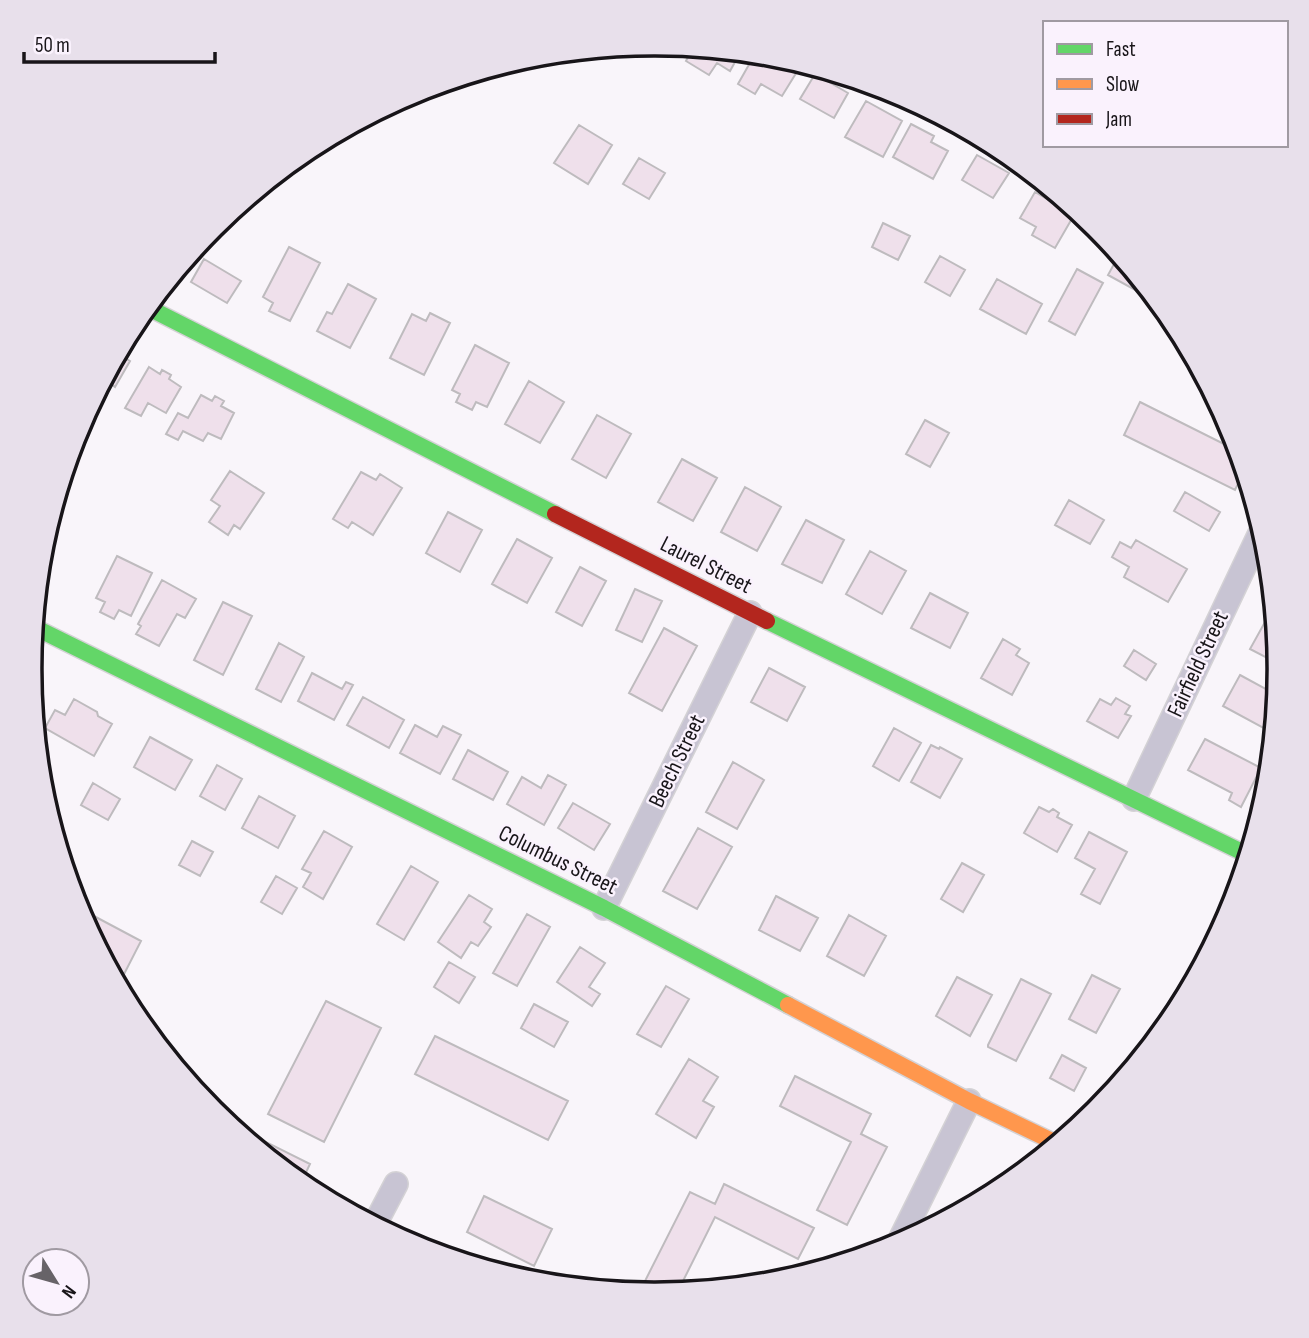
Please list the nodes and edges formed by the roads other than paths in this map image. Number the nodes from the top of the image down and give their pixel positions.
1 (157, 312) edge
2 (1254, 545) edge
3 (750, 613) junction
4 (43, 631) edge
5 (1134, 799) junction
6 (1239, 851) edge
7 (604, 908) junction
8 (969, 1101) junction
9 (1047, 1139) edge
10 (396, 1184) dead end
11 (379, 1216) edge
12 (907, 1227) edge

1 - 3 street, Laurel Street
2 - 5 street, Fairfield Street
3 - 5 street, Laurel Street
3 - 7 street, Beech Street
4 - 7 street, Columbus Street
5 - 6 street, Laurel Street
7 - 8 street, Columbus Street
8 - 9 street, Columbus Street
8 - 12 street
10 - 11 street

